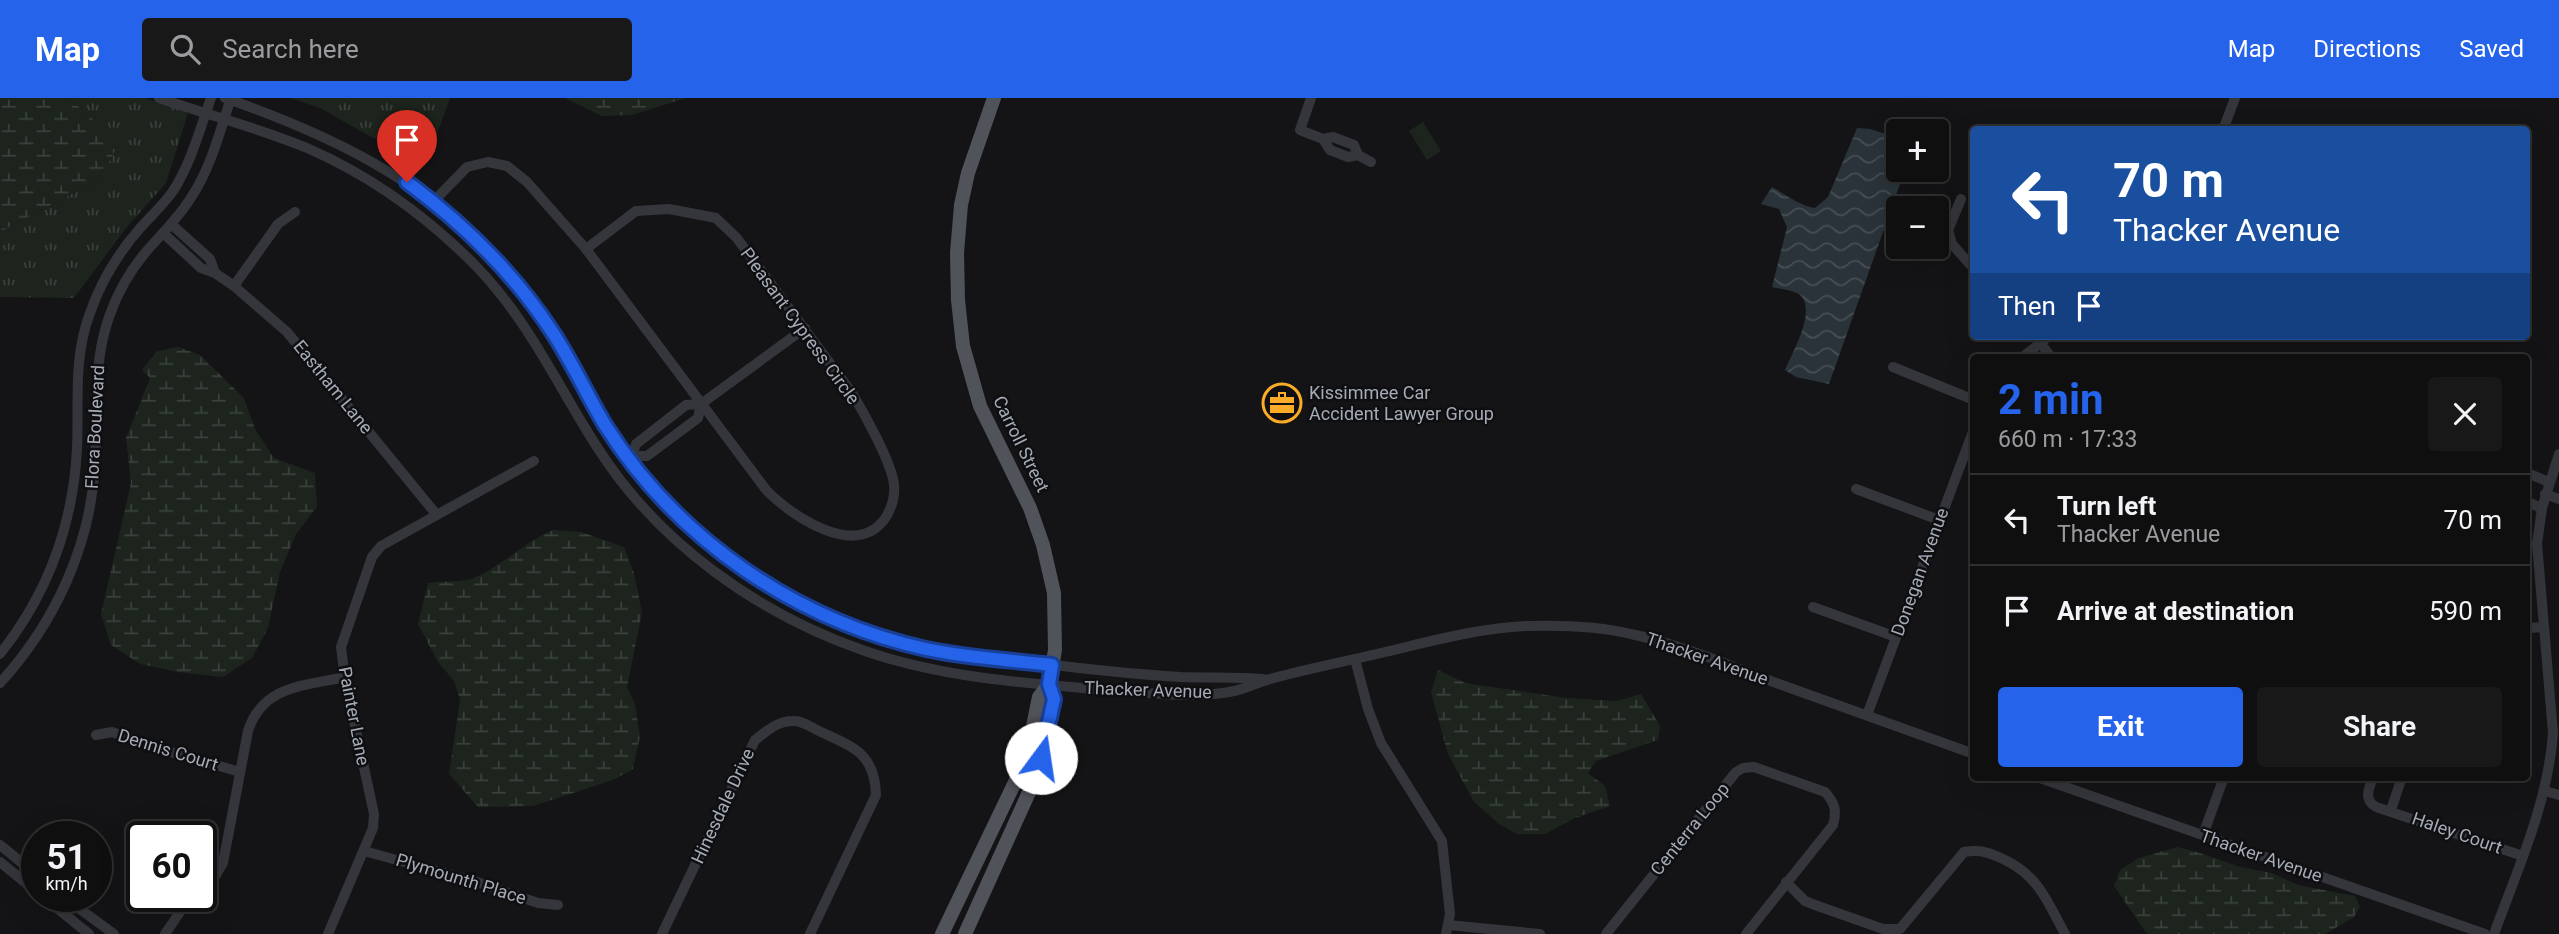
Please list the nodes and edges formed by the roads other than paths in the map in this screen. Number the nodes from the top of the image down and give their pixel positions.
1 (159, 98) edge
2 (211, 98) edge
3 (994, 98) edge
4 (1311, 98) edge
5 (2235, 98) edge
6 (229, 99) edge
7 (206, 112) junction
8 (224, 118) junction
9 (2224, 126) edge
10 (1371, 162) dead end
11 (1961, 199) dead end
12 (433, 202) junction
13 (295, 212) dead end
14 (171, 224) junction
15 (163, 233) junction
16 (586, 249) junction
17 (1970, 264) edge
18 (215, 273) junction
19 (234, 286) junction
20 (805, 328) junction
21 (2040, 340) edge
22 (2026, 354) edge
23 (1893, 368) dead end
24 (1970, 398) edge
25 (701, 404) junction
26 (1970, 439) edge
27 (2559, 454) edge
28 (630, 457) junction
29 (534, 461) dead end
30 (613, 470) junction
31 (2530, 474) edge
32 (2549, 482) junction
33 (1856, 489) dead end
34 (2545, 494) junction
35 (2559, 499) edge
36 (2530, 503) edge
37 (2542, 508) junction
38 (436, 514) junction
39 (1939, 520) junction
40 (1813, 607) dead end
41 (2544, 627) junction
42 (2530, 628) edge
43 (1896, 637) junction
44 (0, 654) edge
45 (1355, 659) junction
46 (1052, 665) junction
47 (345, 677) junction
48 (1266, 680) junction
49 (0, 683) edge
50 (1049, 684) junction
51 (1867, 715) junction
52 (96, 735) dead end
53 (1970, 753) edge
54 (240, 772) junction
55 (2048, 781) edge
56 (2223, 781) edge
57 (2371, 781) edge
58 (2401, 781) edge
59 (2545, 791) junction
60 (2559, 795) edge
61 (2390, 810) junction
62 (996, 822) junction
63 (2203, 835) junction
64 (0, 845) edge
65 (364, 851) junction
66 (2523, 856) junction
67 (0, 862) edge
68 (21, 862) edge
69 (217, 873) edge
70 (21, 879) edge
71 (1786, 882) junction
72 (558, 905) dead end
73 (62, 912) edge
74 (84, 912) edge
75 (181, 912) edge
76 (1447, 930) edge
77 (169, 932) edge
78 (89, 934) edge
79 (114, 934) edge
80 (328, 934) edge
81 (662, 934) edge
82 (810, 934) edge
83 (942, 934) edge
84 (950, 934) edge
85 (965, 934) edge
86 (1540, 934) edge
87 (1606, 934) edge
88 (1746, 934) edge
89 (2065, 934) edge
90 (2485, 934) edge
91 (2494, 934) edge

1 - 7 street, Thacker Avenue
2 - 7 street, Flora Boulevard
3 - 46 main road, Carroll Street
4 - 10 street
5 - 9 street
6 - 8 street, Flora Boulevard
6 - 12 street, Thacker Avenue
7 - 8 street, Thacker Avenue
7 - 44 street, Flora Boulevard
8 - 14 street, Flora Boulevard
8 - 30 street, Thacker Avenue
11 - 17 street
12 - 16 street, Pleasant Cypress Circle
12 - 28 street, Thacker Avenue
13 - 19 street
14 - 15 street, Flora Boulevard
14 - 18 street, Eastham Lane
15 - 18 street, Eastham Lane
15 - 49 street, Flora Boulevard
16 - 20 street, Pleasant Cypress Circle
16 - 25 street, Pleasant Cypress Circle
18 - 19 street, Eastham Lane
19 - 38 street, Eastham Lane
20 - 25 street
20 - 25 street, Pleasant Cypress Circle
21 - 22 street
23 - 24 street
25 - 28 street
25 - 28 street
26 - 39 street, Donegan Avenue
27 - 32 street
28 - 30 street
28 - 46 street, Thacker Avenue
29 - 38 street, Painter Lane
30 - 50 street, Thacker Avenue
31 - 32 street
32 - 34 street
33 - 39 street
34 - 35 street
34 - 37 street
36 - 37 street
37 - 41 street
38 - 47 street, Painter Lane
39 - 43 street, Donegan Avenue
40 - 43 street
41 - 42 street
41 - 59 street
43 - 51 street, Donegan Avenue
45 - 48 street, Thacker Avenue
45 - 51 street, Thacker Avenue
45 - 76 street
46 - 48 street, Thacker Avenue
46 - 50 main road, Carroll Street
47 - 54 street
47 - 65 street, Painter Lane
48 - 50 street, Thacker Avenue
50 - 62 main road, Carroll Street
50 - 85 main road, Carroll Street
51 - 53 street, Thacker Avenue
52 - 54 street, Dennis Court
54 - 69 street
55 - 63 street, Thacker Avenue
56 - 63 street
57 - 61 street, Haley Court
58 - 61 street, Haley Court
59 - 60 street
59 - 66 street
61 - 66 street, Haley Court
62 - 83 main road, Carroll Street
62 - 84 main road
63 - 90 street, Thacker Avenue
64 - 68 street
65 - 72 street, Plymounth Place
65 - 80 street, Painter Lane
66 - 91 street
67 - 70 street
71 - 87 street, Centerra Loop
71 - 88 street, Centerra Loop
71 - 89 street
73 - 78 street
74 - 79 street
75 - 77 street
76 - 86 street
81 - 82 street, Hinesdale Drive

